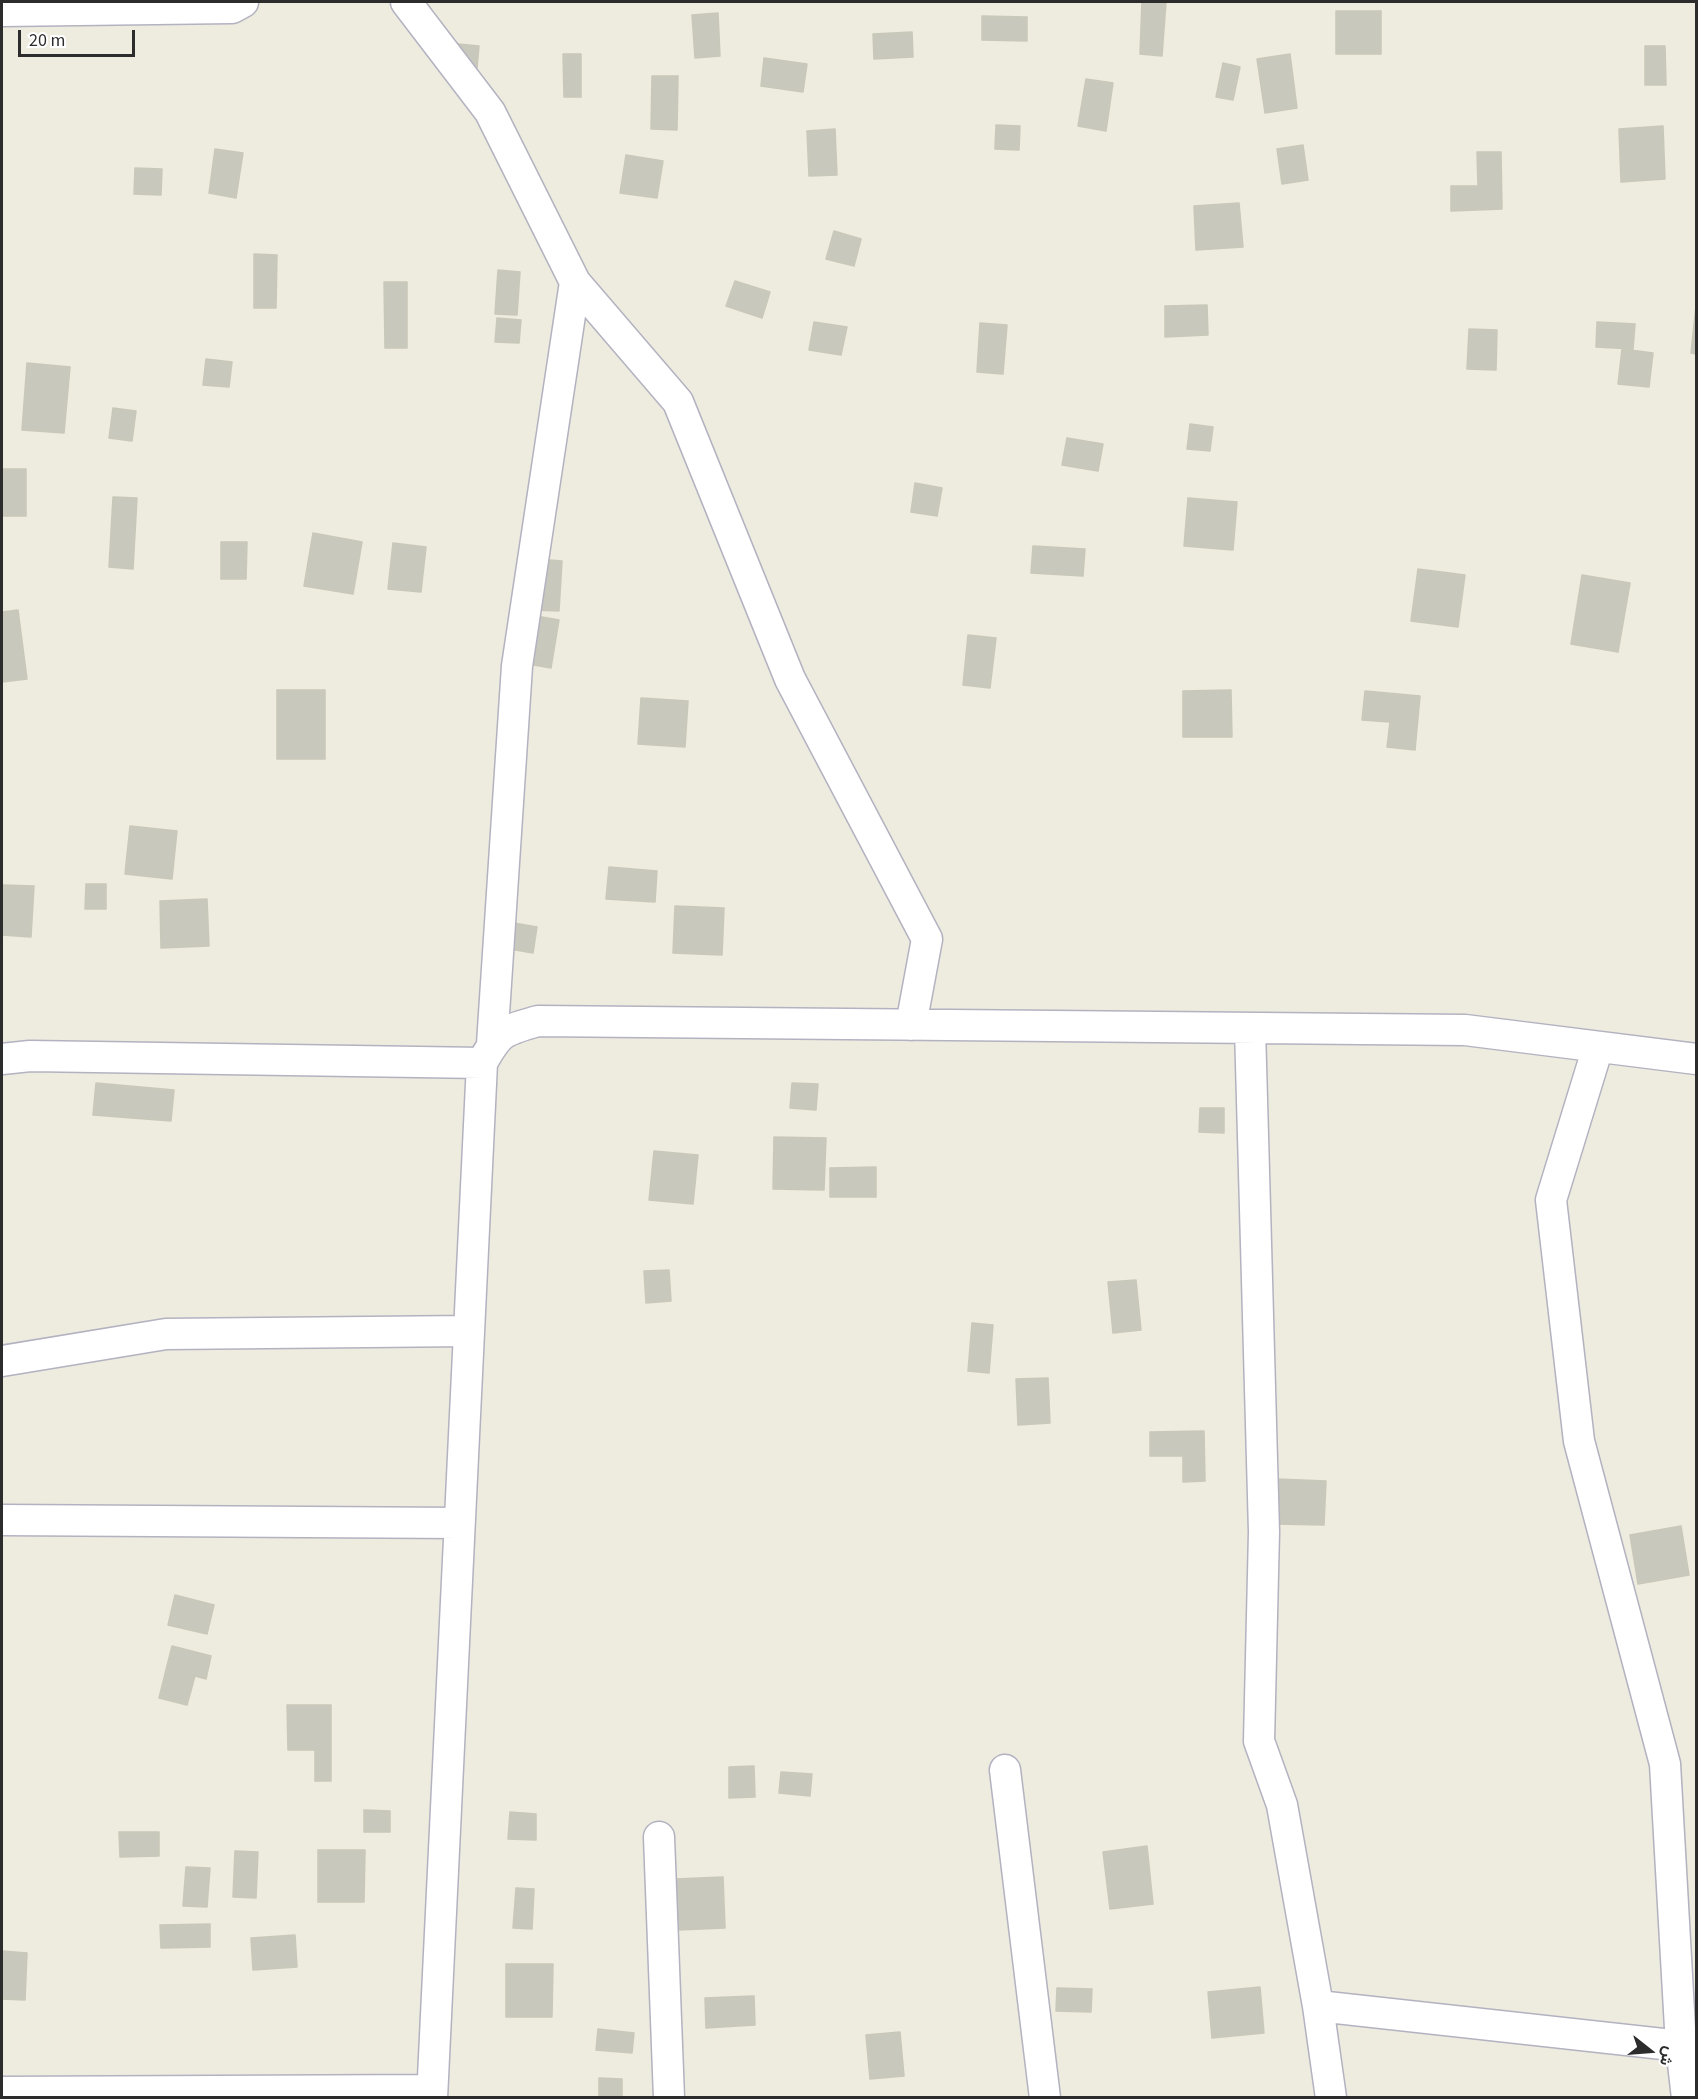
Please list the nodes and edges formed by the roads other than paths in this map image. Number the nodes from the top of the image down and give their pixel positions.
1 (243, 2) edge
2 (406, 2) edge
3 (2, 11) edge
4 (575, 282) junction
5 (911, 1025) junction
6 (1250, 1028) junction
7 (1598, 1047) junction
8 (487, 1053) junction
9 (2, 1059) edge
10 (1696, 1059) edge
11 (469, 1330) junction
12 (2, 1361) edge
13 (2, 1520) edge
14 (459, 1523) junction
15 (1005, 1770) dead end
16 (659, 1837) dead end
17 (1318, 2006) junction
18 (1681, 2046) junction
19 (2, 2092) edge
20 (432, 2094) edge
21 (669, 2097) edge
22 (1045, 2097) edge
23 (1331, 2097) edge
24 (1687, 2097) edge

1 - 3 street
2 - 4 street
4 - 5 street
4 - 8 street
5 - 6 street
5 - 8 street
6 - 7 street
6 - 17 street
7 - 10 street
7 - 18 street
8 - 9 street
8 - 11 street
11 - 12 street
11 - 14 street
13 - 14 street
14 - 20 street
15 - 22 street
16 - 21 street
17 - 18 street
17 - 23 street
18 - 24 street
19 - 20 street

